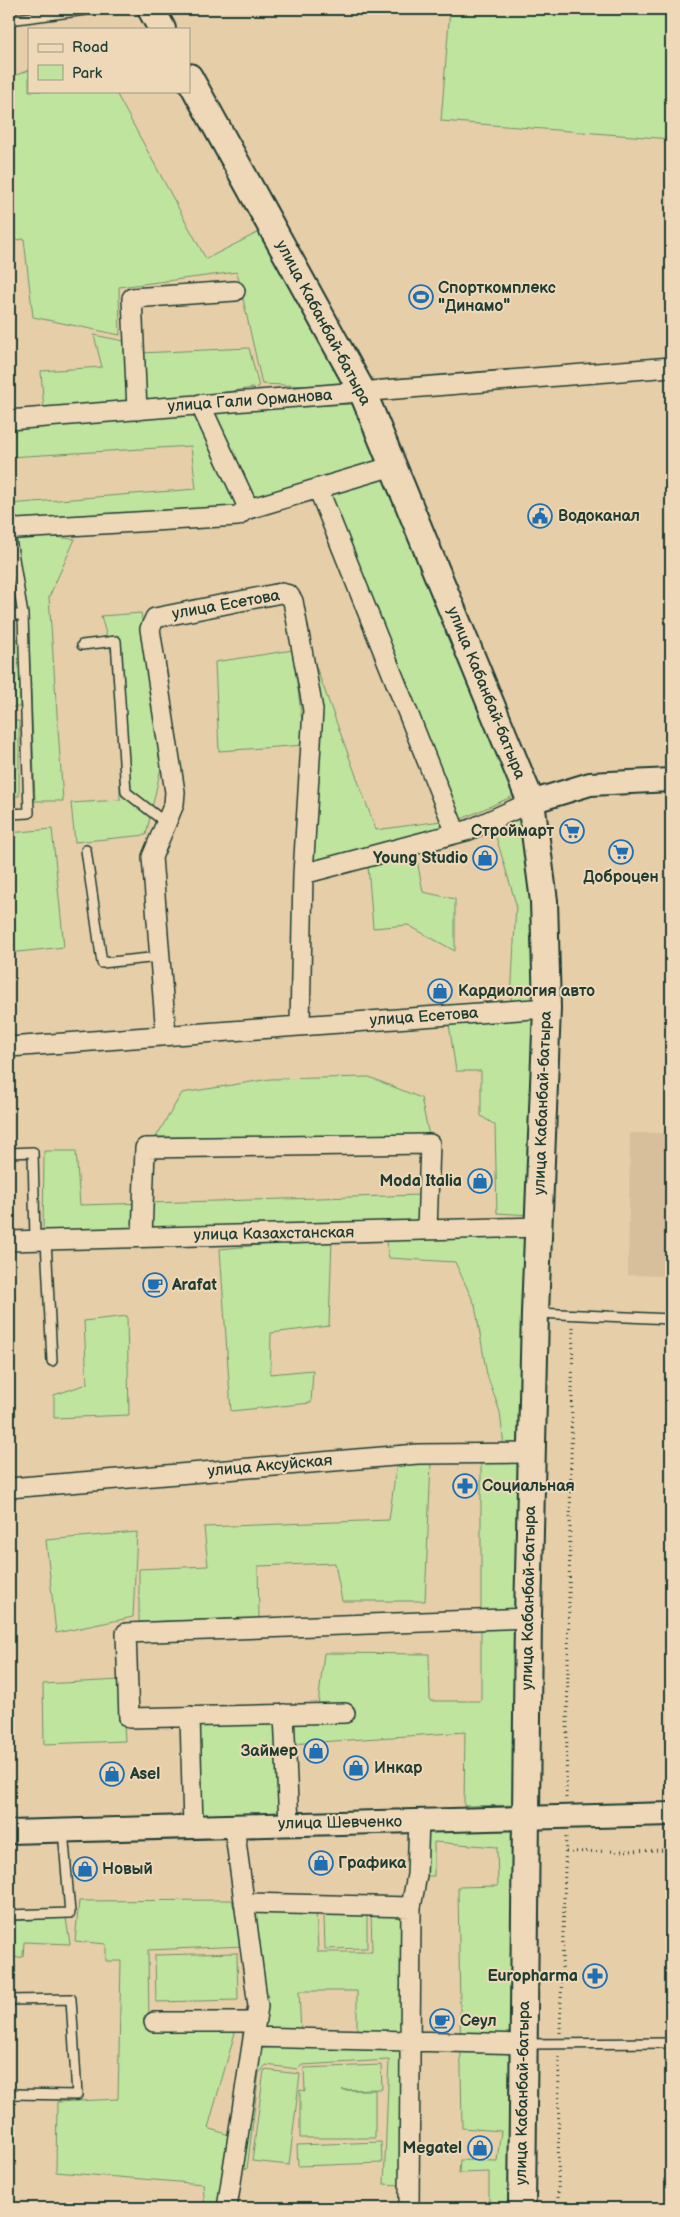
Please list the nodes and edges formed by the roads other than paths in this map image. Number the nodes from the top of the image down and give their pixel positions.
1 (94, 9) edge
2 (151, 9) edge
3 (9, 20) edge
4 (161, 28) edge
5 (190, 79) edge
6 (236, 291) dead end
7 (671, 367) edge
8 (363, 394) junction
9 (200, 404) junction
10 (137, 410) junction
11 (9, 420) edge
12 (393, 466) junction
13 (318, 488) junction
14 (245, 510) junction
15 (9, 527) edge
16 (9, 615) edge
17 (23, 615) junction
18 (82, 645) dead end
19 (671, 780) edge
20 (531, 802) junction
21 (9, 814) edge
22 (166, 823) junction
23 (456, 833) junction
24 (86, 850) dead end
25 (303, 874) junction
26 (159, 957) junction
27 (547, 1008) junction
28 (300, 1025) junction
29 (166, 1035) junction
30 (9, 1047) edge
31 (9, 1153) edge
32 (539, 1227) junction
33 (427, 1230) junction
34 (142, 1238) junction
35 (41, 1240) junction
36 (9, 1241) edge
37 (536, 1312) junction
38 (671, 1319) edge
39 (52, 1361) dead end
40 (532, 1453) junction
41 (9, 1488) edge
42 (528, 1618) junction
43 (345, 1713) dead end
44 (284, 1714) junction
45 (190, 1716) junction
46 (671, 1814) edge
47 (527, 1819) junction
48 (419, 1821) junction
49 (289, 1824) junction
50 (234, 1826) junction
51 (194, 1827) junction
52 (63, 1830) junction
53 (9, 1832) edge
54 (244, 1903) junction
55 (411, 1907) junction
56 (9, 1915) edge
57 (9, 2000) edge
58 (154, 2022) dead end
59 (254, 2030) junction
60 (411, 2041) junction
61 (671, 2043) edge
62 (524, 2044) junction
63 (9, 2094) edge
64 (227, 2208) edge
65 (409, 2208) edge
66 (522, 2208) edge

1 - 3 lane
2 - 4 main road
5 - 8 main road, улица Кабанбай-батыра
6 - 10 street
7 - 8 street, улица Гали Орманова
8 - 9 street, улица Гали Орманова
8 - 12 main road, улица Кабанбай-батыра
9 - 10 street, улица Гали Орманова
9 - 14 street
10 - 11 street, улица Гали Орманова
12 - 13 street
12 - 20 main road, улица Кабанбай-батыра
13 - 14 street
13 - 23 street
14 - 15 street
15 - 17 lane
16 - 17 lane
17 - 21 lane
18 - 22 lane
19 - 20 street
20 - 23 street
20 - 27 main road, улица Кабанбай-батыра
22 - 25 street, улица Есетова
22 - 26 street, улица Есетова
23 - 25 street
24 - 26 lane
25 - 28 street, улица Есетова
26 - 29 street, улица Есетова
27 - 28 street, улица Есетова
27 - 32 main road, улица Кабанбай-батыра
28 - 29 street, улица Есетова
29 - 30 street, улица Есетова
31 - 35 lane
32 - 33 street, улица Казахстанская
32 - 37 main road, улица Кабанбай-батыра
33 - 34 street, улица Казахстанская
33 - 34 street
34 - 35 street, улица Казахстанская
35 - 36 street, улица Казахстанская
35 - 39 lane
37 - 38 lane
37 - 40 main road, улица Кабанбай-батыра
40 - 41 street, улица Аксуйская
40 - 42 main road, улица Кабанбай-батыра
42 - 45 street
42 - 47 main road, улица Кабанбай-батыра
43 - 44 street
44 - 45 street
44 - 49 street
45 - 51 street
46 - 47 street, улица Шевченко
47 - 48 street, улица Шевченко
47 - 62 main road, улица Кабанбай-батыра
48 - 49 street, улица Шевченко
48 - 55 street
49 - 50 street, улица Шевченко
50 - 51 street, улица Шевченко
50 - 54 street
51 - 52 street, улица Шевченко
52 - 53 street, улица Шевченко
52 - 56 lane
54 - 55 street
54 - 59 street
55 - 60 street
57 - 63 lane
58 - 59 street
59 - 60 street
59 - 64 street
60 - 62 street
60 - 65 street
61 - 62 lane
62 - 66 main road, улица Кабанбай-батыра

